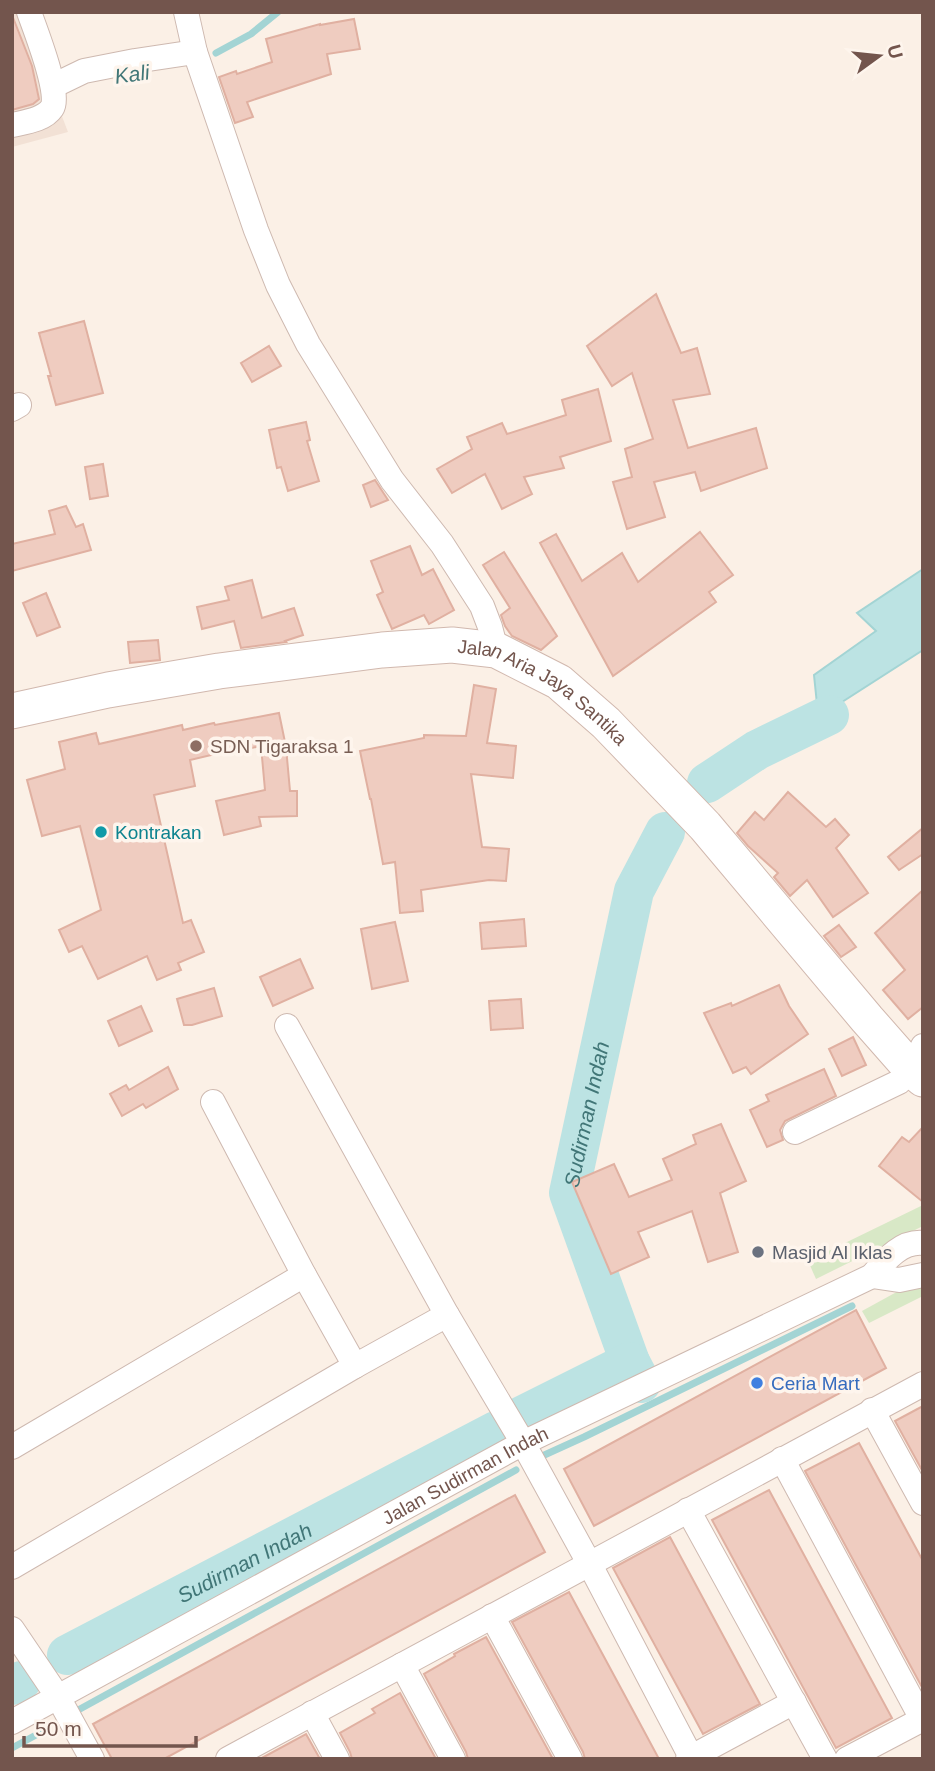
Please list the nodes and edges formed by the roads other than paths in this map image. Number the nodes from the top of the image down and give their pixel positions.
1 (29, 12) edge
2 (186, 12) edge
3 (195, 52) junction
4 (53, 86) junction
5 (12, 125) edge
6 (496, 650) junction
7 (12, 711) edge
8 (288, 1026) dead end
9 (919, 1065) edge
10 (213, 1102) dead end
11 (795, 1132) dead end
12 (923, 1243) edge
13 (304, 1275) junction
14 (923, 1275) edge
15 (872, 1276) junction
16 (447, 1315) junction
17 (355, 1366) junction
18 (923, 1384) edge
19 (872, 1410) junction
20 (523, 1443) junction
21 (12, 1447) edge
22 (782, 1459) junction
23 (923, 1503) edge
24 (688, 1510) junction
25 (589, 1563) junction
26 (12, 1567) edge
27 (492, 1616) junction
28 (12, 1629) edge
29 (401, 1665) junction
30 (58, 1697) junction
31 (794, 1702) junction
32 (312, 1713) junction
33 (922, 1719) edge
34 (12, 1722) edge
35 (689, 1758) edge
36 (92, 1759) edge
37 (228, 1759) edge
38 (337, 1759) edge
39 (453, 1759) edge
40 (570, 1759) edge
41 (825, 1759) edge
42 (847, 1759) edge

1 - 4 street
2 - 3 street
3 - 4 street
3 - 6 street
4 - 5 street
6 - 7 street, Jalan Aria Jaya Santika
6 - 9 street, Jalan Aria Jaya Santika
8 - 16 street
9 - 11 street
10 - 13 street
12 - 15 street, Jalan Sudirman Indah
13 - 17 street
13 - 21 street
14 - 15 street
15 - 20 street, Jalan Sudirman Indah
16 - 17 street
16 - 20 street
17 - 26 street
18 - 19 street
19 - 22 street
19 - 23 street
20 - 25 street
20 - 30 street, Jalan Sudirman Indah
22 - 24 street
22 - 33 street
24 - 25 street
24 - 31 street
25 - 27 street
25 - 35 street
27 - 29 street
27 - 40 street
28 - 30 street
29 - 32 street
29 - 39 street
30 - 34 street, Jalan Sudirman Indah
30 - 36 street
31 - 35 street
31 - 41 street
32 - 37 street
32 - 38 street
33 - 42 street

